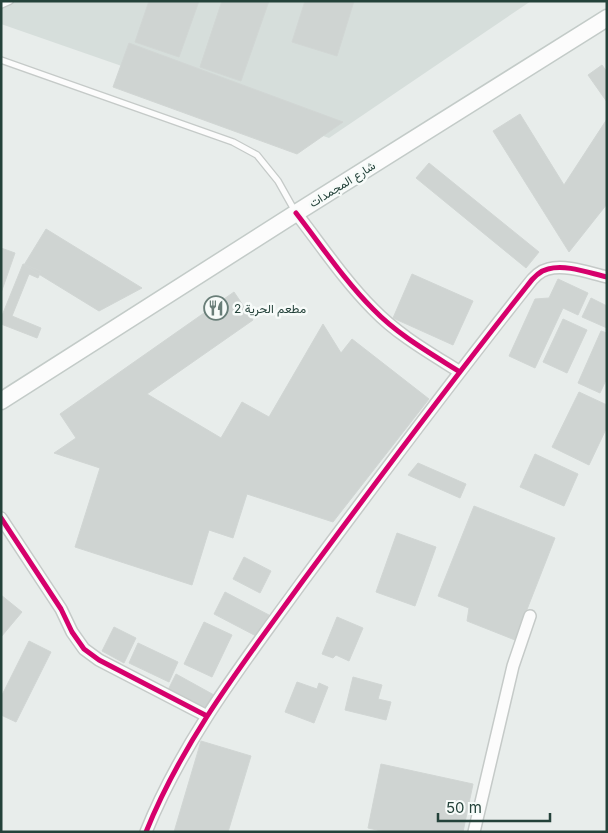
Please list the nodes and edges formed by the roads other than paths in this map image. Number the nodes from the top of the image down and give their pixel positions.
1 (10, 1) edge
2 (1, 5) edge
3 (607, 18) edge
4 (1, 60) edge
5 (296, 212) junction
6 (607, 276) edge
7 (460, 372) junction
8 (1, 401) edge
9 (1, 518) edge
10 (530, 616) dead end
11 (207, 716) junction
12 (146, 832) edge
13 (474, 832) edge

1 - 2 lane
3 - 5 main road, شارع المجمدات
4 - 5 lane
5 - 7 street
5 - 8 main road, شارع المجمدات
6 - 7 street
7 - 11 street
9 - 11 street
10 - 13 street
11 - 12 street

